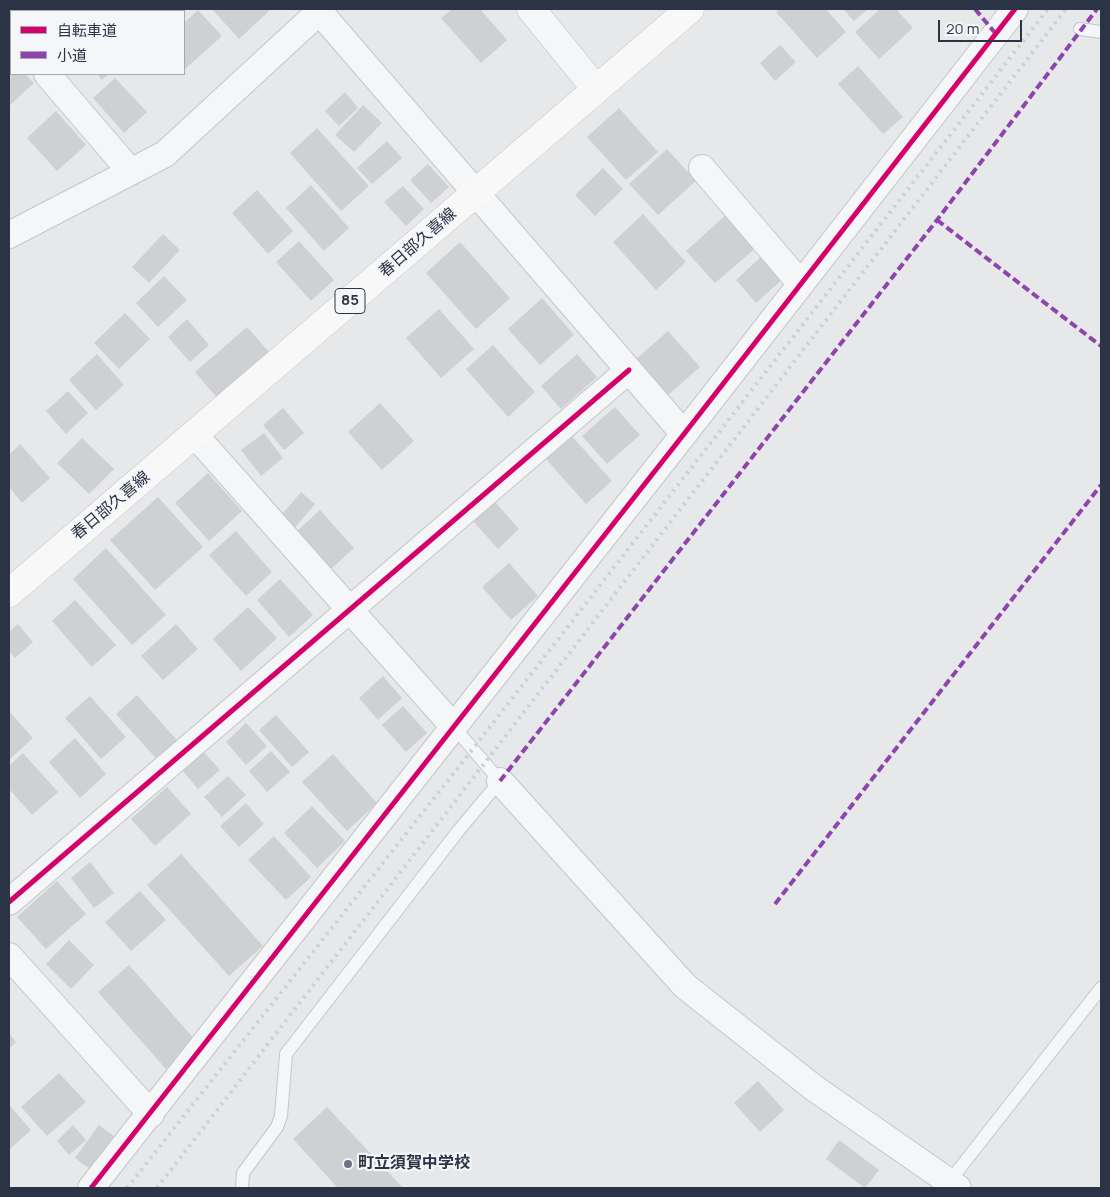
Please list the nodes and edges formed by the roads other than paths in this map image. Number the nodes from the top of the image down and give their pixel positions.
1 (531, 9) edge
2 (690, 9) edge
3 (1015, 9) edge
4 (318, 10) edge
5 (1080, 29) dead end
6 (1101, 32) edge
7 (48, 75) edge
8 (596, 89) junction
9 (702, 168) dead end
10 (131, 172) junction
11 (476, 193) junction
12 (9, 235) edge
13 (801, 284) junction
14 (629, 370) junction
15 (684, 434) junction
16 (195, 435) junction
17 (9, 593) edge
18 (348, 611) junction
19 (453, 726) junction
20 (500, 781) junction
21 (9, 902) edge
22 (9, 956) edge
23 (1101, 988) edge
24 (151, 1114) junction
25 (953, 1185) edge
26 (91, 1188) edge
27 (242, 1188) edge

1 - 8 street
2 - 8 main road, 春日部久喜線 / 85
3 - 13 street
4 - 10 street
4 - 11 street
5 - 6 lane
7 - 10 street
8 - 11 main road, 春日部久喜線 / 85
9 - 13 street
10 - 12 street
11 - 14 street
11 - 16 main road, 春日部久喜線 / 85
13 - 15 street
14 - 15 street
14 - 18 street
15 - 19 street
16 - 17 main road, 春日部久喜線 / 85
16 - 18 street
18 - 19 street
18 - 21 street
19 - 20 lane
19 - 24 street
20 - 25 street
20 - 27 lane
22 - 24 street
23 - 25 lane
24 - 26 street

